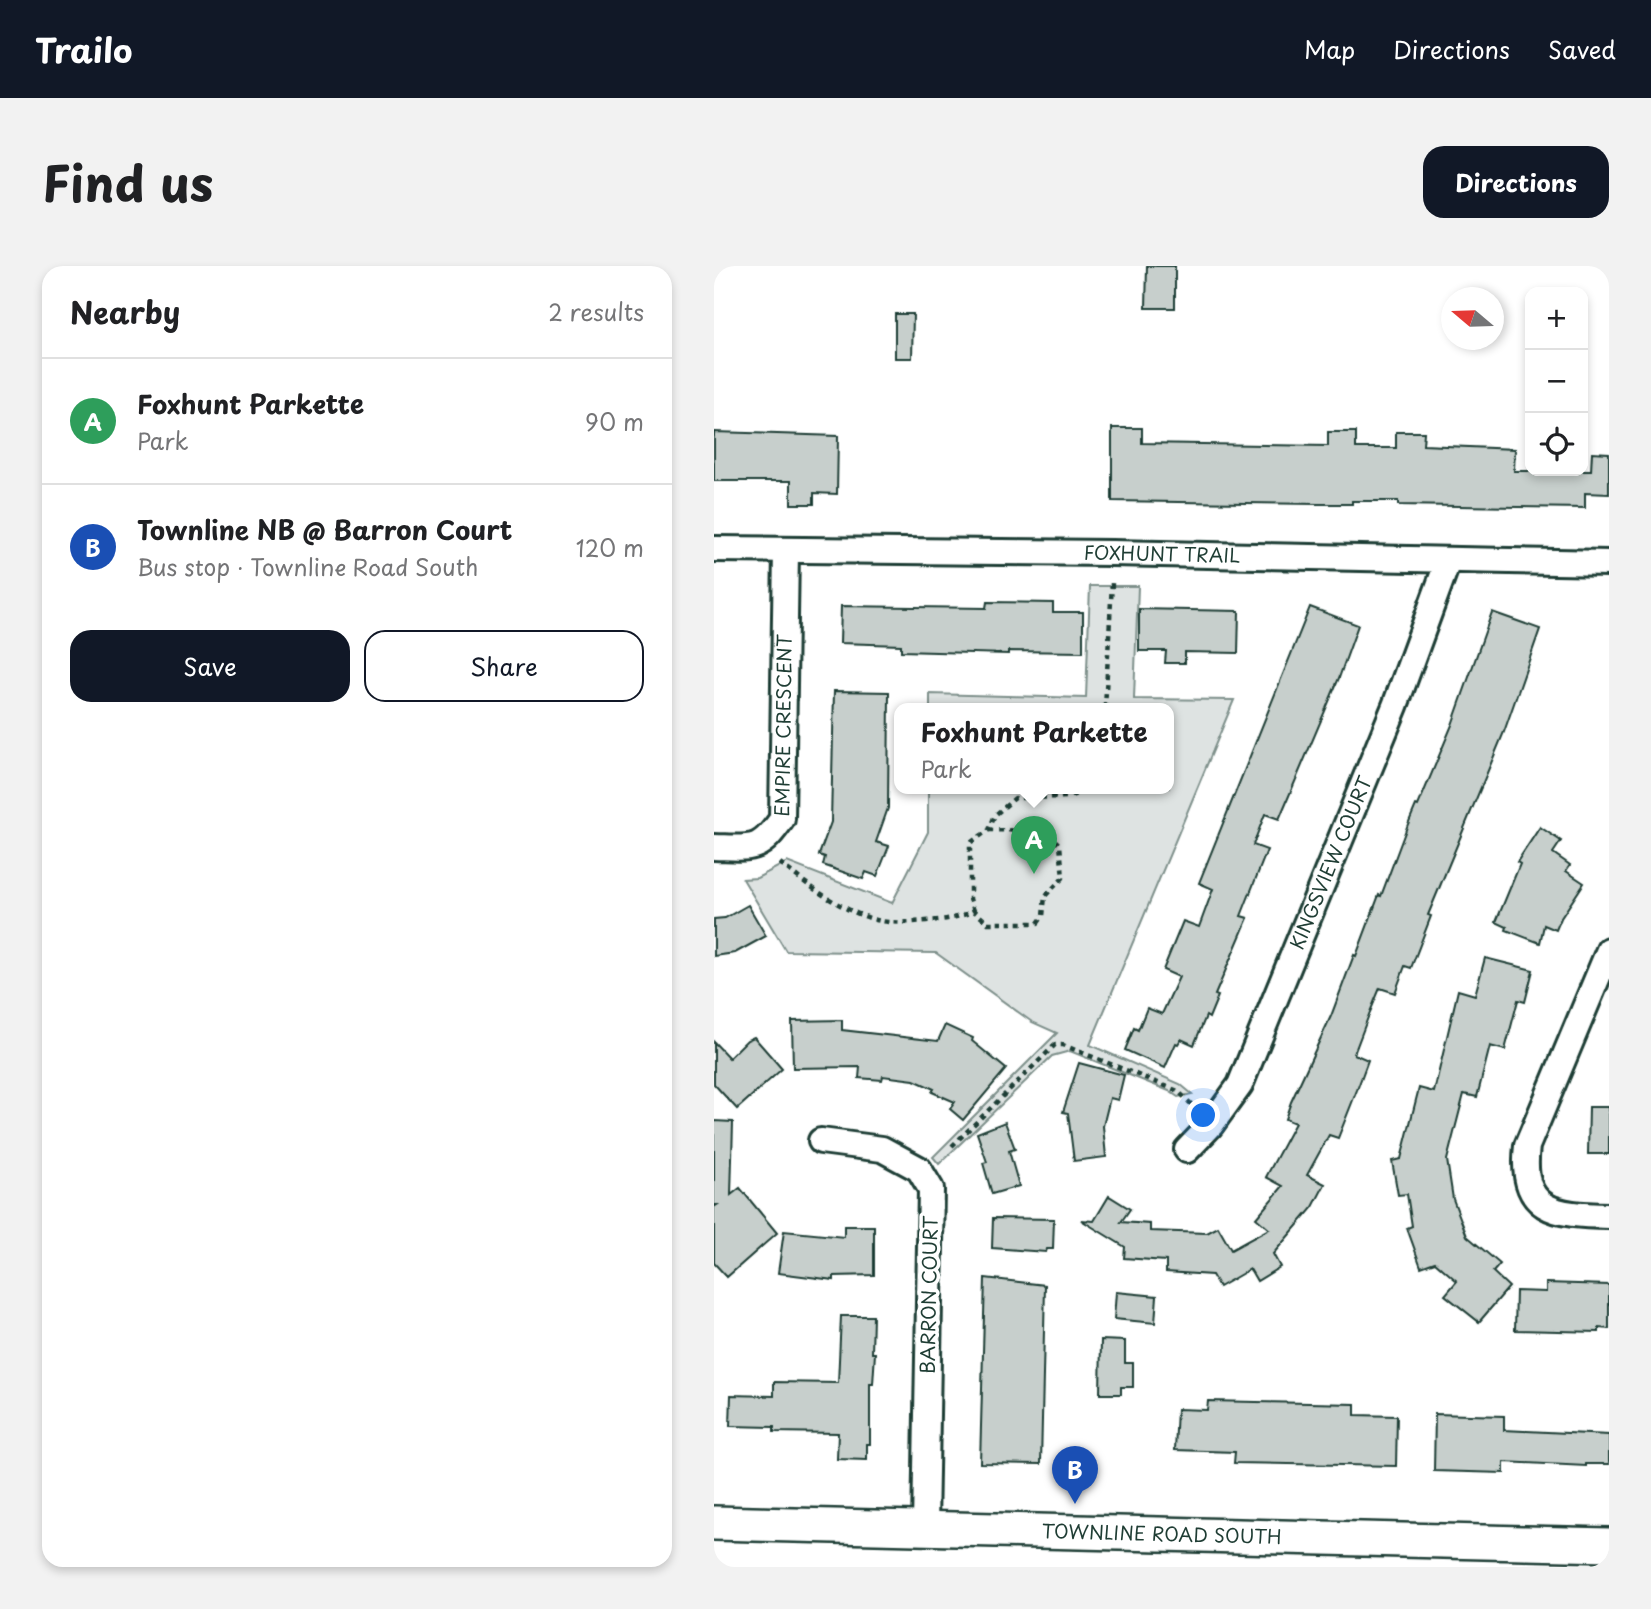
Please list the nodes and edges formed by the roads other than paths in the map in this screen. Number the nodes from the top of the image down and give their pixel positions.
1 (714, 549) edge
2 (786, 550) junction
3 (1448, 561) junction
4 (1609, 563) edge
5 (714, 847) edge
6 (1609, 950) edge
7 (821, 1141) dead end
8 (1187, 1150) dead end
9 (1609, 1216) edge
10 (714, 1523) edge
11 (925, 1527) junction
12 (1609, 1545) edge

1 - 2 street, FOXHUNT TRAIL
2 - 3 street, FOXHUNT TRAIL
2 - 5 street, EMPIRE CRESCENT
3 - 4 street, FOXHUNT TRAIL
3 - 8 street, KINGSVIEW COURT
6 - 9 street
7 - 11 street, BARRON COURT
10 - 11 main road, TOWNLINE ROAD SOUTH
11 - 12 main road, TOWNLINE ROAD SOUTH

